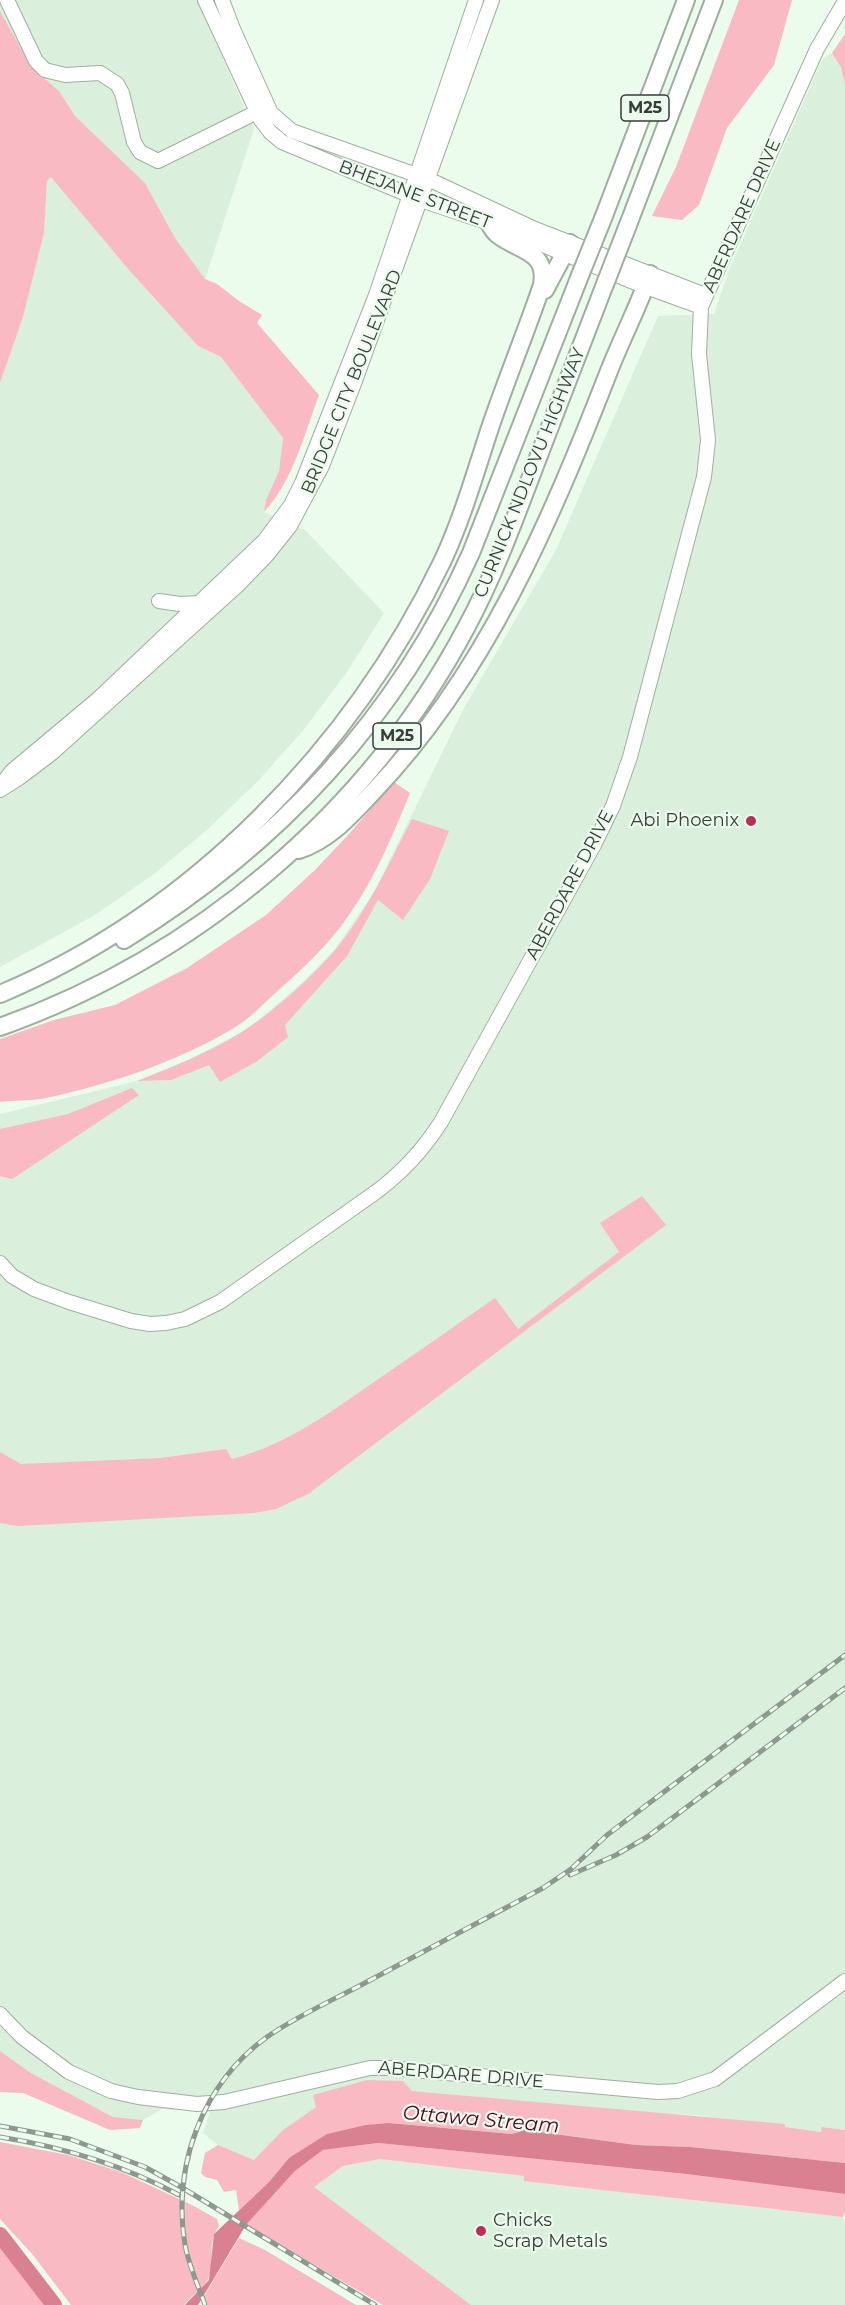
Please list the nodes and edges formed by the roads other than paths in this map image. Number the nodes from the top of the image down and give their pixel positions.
1 (7, 0) edge
2 (205, 0) edge
3 (222, 0) edge
4 (476, 0) edge
5 (492, 0) edge
6 (686, 0) edge
7 (714, 0) edge
8 (726, 0) edge
9 (845, 1) edge
10 (257, 112) junction
11 (665, 126) junction
12 (422, 177) junction
13 (415, 198) junction
14 (489, 223) junction
15 (568, 249) junction
16 (648, 281) junction
17 (703, 301) junction
18 (530, 318) junction
19 (345, 390) junction
20 (159, 601) dead end
21 (200, 603) junction
22 (16, 775) junction
23 (0, 788) edge
24 (289, 852) junction
25 (0, 994) edge
26 (0, 1002) edge
27 (0, 1027) edge
28 (0, 1263) edge
29 (845, 1981) edge
30 (0, 2014) edge

1 - 10 street
2 - 10 street, BHEJANE STREET
3 - 12 street, BHEJANE STREET
4 - 12 street, BRIDGE CITY BOULEVARD
5 - 12 street, BRIDGE CITY BOULEVARD
6 - 26 main road, CURNICK NDLOVU HIGHWAY / M25, bridge
7 - 11 main road, CURNICK NDLOVU HIGHWAY / M25
8 - 11 main road
9 - 17 street, ABERDARE DRIVE
10 - 13 street, BHEJANE STREET
11 - 24 main road, CURNICK NDLOVU HIGHWAY / M25, bridge
12 - 13 street, BRIDGE CITY BOULEVARD
12 - 15 street, BHEJANE STREET
13 - 14 street, BHEJANE STREET
13 - 19 street, BRIDGE CITY BOULEVARD
14 - 15 street, BHEJANE STREET
14 - 18 main road
15 - 16 street, BHEJANE STREET
15 - 18 main road
16 - 17 street, BHEJANE STREET
16 - 24 main road
17 - 28 street, ABERDARE DRIVE
18 - 25 main road
19 - 21 street, BRIDGE CITY BOULEVARD
19 - 22 street, BRIDGE CITY BOULEVARD
20 - 21 street
21 - 22 street, BRIDGE CITY BOULEVARD
22 - 23 street, BRIDGE CITY BOULEVARD
24 - 27 main road, CURNICK NDLOVU HIGHWAY / M25
29 - 30 street, ABERDARE DRIVE

